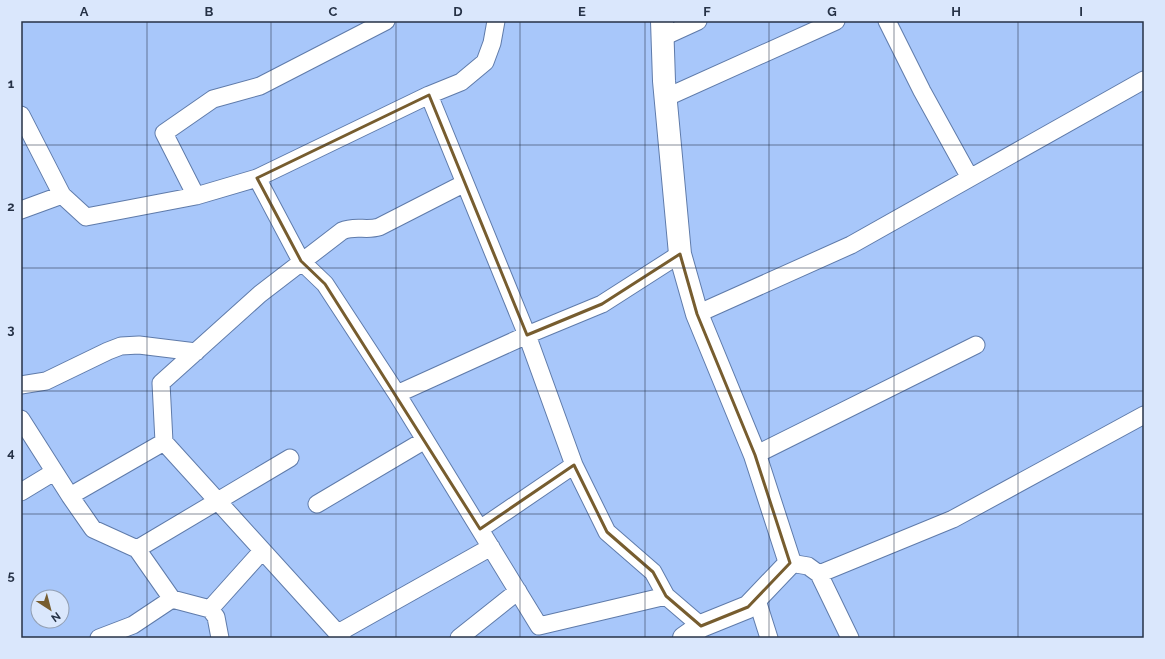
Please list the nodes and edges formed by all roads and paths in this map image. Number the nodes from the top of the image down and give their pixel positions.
1 (386, 21) edge
2 (496, 21) edge
3 (698, 21) edge
4 (836, 21) edge
5 (887, 21) edge
6 (663, 29) edge
7 (1144, 80) edge
8 (429, 95) junction
9 (665, 98) junction
10 (21, 115) edge
11 (257, 178) junction
12 (970, 178) junction
13 (465, 183) junction
14 (62, 195) junction
15 (196, 196) junction
16 (21, 210) edge
17 (680, 254) junction
18 (301, 261) junction
19 (697, 314) junction
20 (527, 335) junction
21 (976, 345) dead end
22 (196, 352) junction
23 (21, 385) edge
24 (397, 394) junction
25 (1144, 415) edge
26 (21, 419) edge
27 (425, 440) junction
28 (164, 442) junction
29 (755, 455) junction
30 (290, 458) dead end
31 (574, 465) junction
32 (54, 472) junction
33 (21, 492) edge
34 (70, 496) junction
35 (217, 501) junction
36 (317, 504) dead end
37 (480, 529) junction
38 (491, 547) junction
39 (137, 549) junction
40 (262, 552) junction
41 (790, 563) junction
42 (819, 574) junction
43 (518, 591) junction
44 (666, 596) junction
45 (756, 597) junction
46 (172, 599) junction
47 (210, 609) junction
48 (693, 633) edge
49 (340, 636) edge
50 (99, 638) edge
51 (220, 638) edge
52 (459, 638) edge
53 (770, 638) edge
54 (850, 638) edge

1 - 15 street
2 - 8 street
3 - 6 street
4 - 9 street
5 - 12 street
6 - 9 street
7 - 12 street
8 - 11 street
8 - 13 street
9 - 17 street
10 - 14 street
11 - 15 street
11 - 18 street
12 - 19 street
13 - 18 street
13 - 20 street
14 - 15 street
14 - 16 street
17 - 19 street
17 - 20 street
18 - 22 street
18 - 24 street
19 - 29 street
20 - 24 street
20 - 31 street
21 - 29 street
22 - 23 street
22 - 28 street
24 - 27 street
25 - 42 street
26 - 32 street
27 - 36 street
27 - 37 street
28 - 34 street
28 - 35 street
29 - 41 street
30 - 35 street
31 - 37 street
31 - 44 street
32 - 33 street
32 - 34 street
34 - 39 street
35 - 39 street
35 - 40 street
37 - 38 street
38 - 43 street
38 - 49 street
39 - 46 street
40 - 47 street
40 - 49 street
41 - 42 street
41 - 45 street
42 - 54 street
43 - 44 street
43 - 52 street
44 - 48 street
45 - 48 street
45 - 53 street
46 - 47 street
46 - 50 street
47 - 51 street

